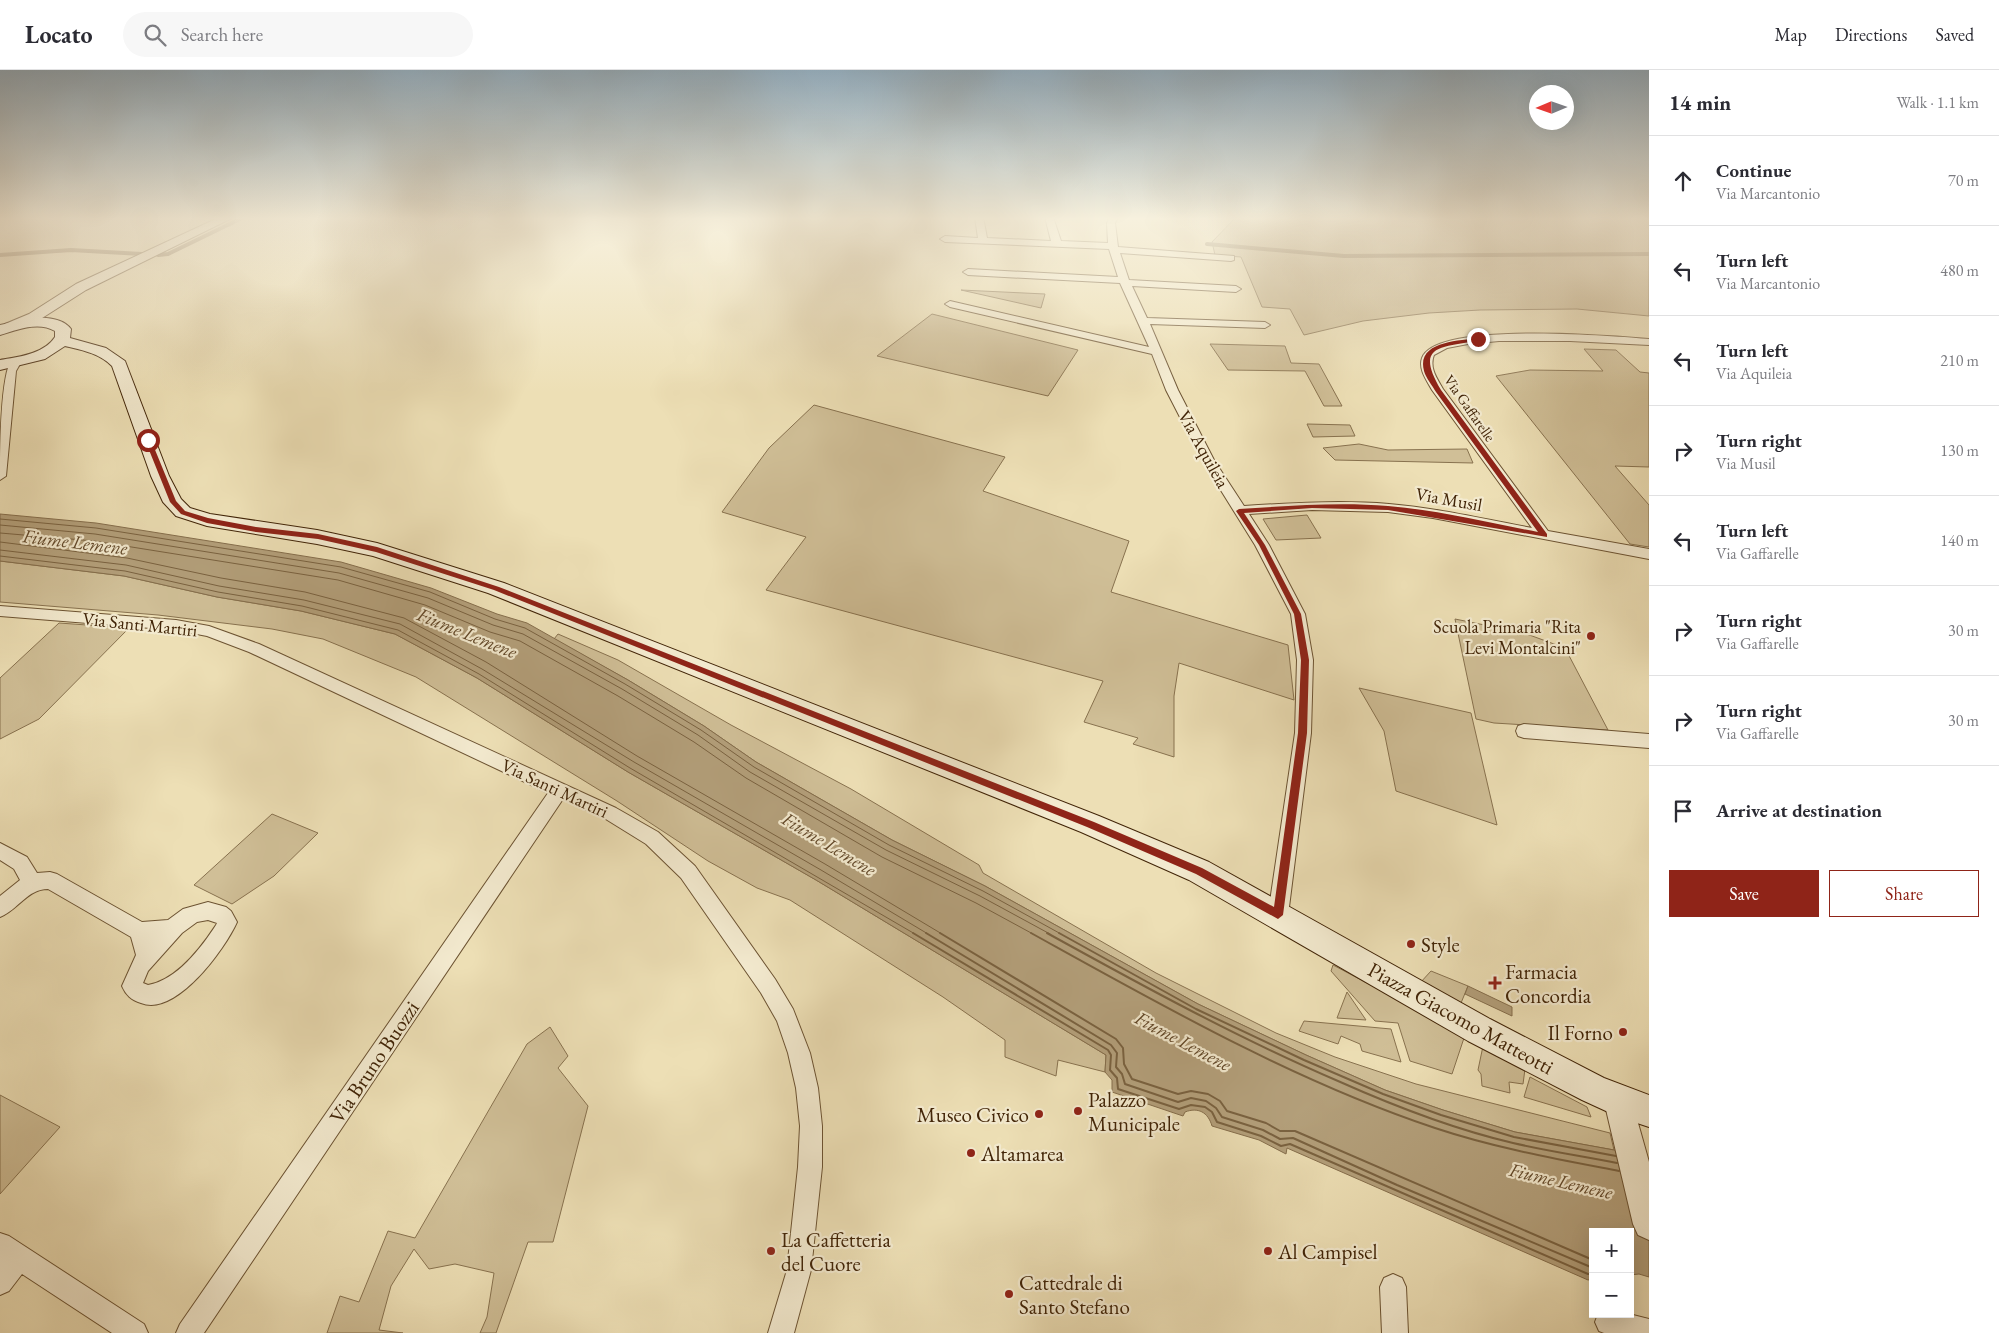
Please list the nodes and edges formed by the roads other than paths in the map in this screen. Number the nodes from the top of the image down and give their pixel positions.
1 (104, 276) edge
2 (1030, 276) edge
3 (1123, 276) edge
4 (1125, 282) junction
5 (1236, 289) dead end
6 (950, 304) dead end
7 (47, 316) junction
8 (1143, 321) junction
9 (1265, 325) dead end
10 (5, 328) edge
11 (62, 341) junction
12 (1649, 342) edge
13 (101, 351) junction
14 (1157, 352) junction
15 (46, 353) junction
16 (7, 365) edge
17 (0, 476) edge
18 (1239, 511) junction
19 (1544, 535) junction
20 (1649, 554) edge
21 (0, 610) edge
22 (1524, 731) dead end
23 (1649, 741) edge
24 (560, 790) junction
25 (0, 851) edge
26 (30, 883) junction
27 (0, 908) edge
28 (1278, 915) junction
29 (175, 927) junction
30 (140, 931) junction
31 (146, 957) junction
32 (1619, 1101) junction
33 (1649, 1111) edge
34 (1649, 1224) edge
35 (10, 1252) edge
36 (0, 1282) edge
37 (1393, 1287) dead end
38 (1608, 1322) dead end
39 (1649, 1332) edge
40 (136, 1333) edge
41 (189, 1333) edge
42 (781, 1333) edge
43 (1395, 1333) edge

1 - 7 street
2 - 4 street
3 - 4 street, Via Aquileia
4 - 5 street
4 - 8 street, Via Aquileia
6 - 14 street
7 - 10 main road
7 - 11 main road
8 - 9 street
8 - 14 street, Via Aquileia
11 - 13 main road
11 - 15 main road
12 - 19 street, Via Gaffarelle
13 - 15 main road
13 - 28 main road, Piazza Giacomo Matteotti
14 - 18 street, Via Aquileia
15 - 16 main road
16 - 17 street
18 - 19 street, Via Musil
18 - 28 street, Via Aquileia
19 - 20 street, Via Musil
21 - 24 street, Via Santi Martiri
22 - 23 street
24 - 41 street, Via Bruno Buozzi
24 - 42 street, Via Santi Martiri
25 - 26 street
26 - 27 street
26 - 30 street
28 - 32 main road, Piazza Giacomo Matteotti
29 - 30 street
29 - 31 street
29 - 31 street
30 - 31 street
32 - 33 main road, Piazza Giacomo Matteotti
32 - 34 street
35 - 36 street
35 - 40 street
37 - 43 street
38 - 39 street

